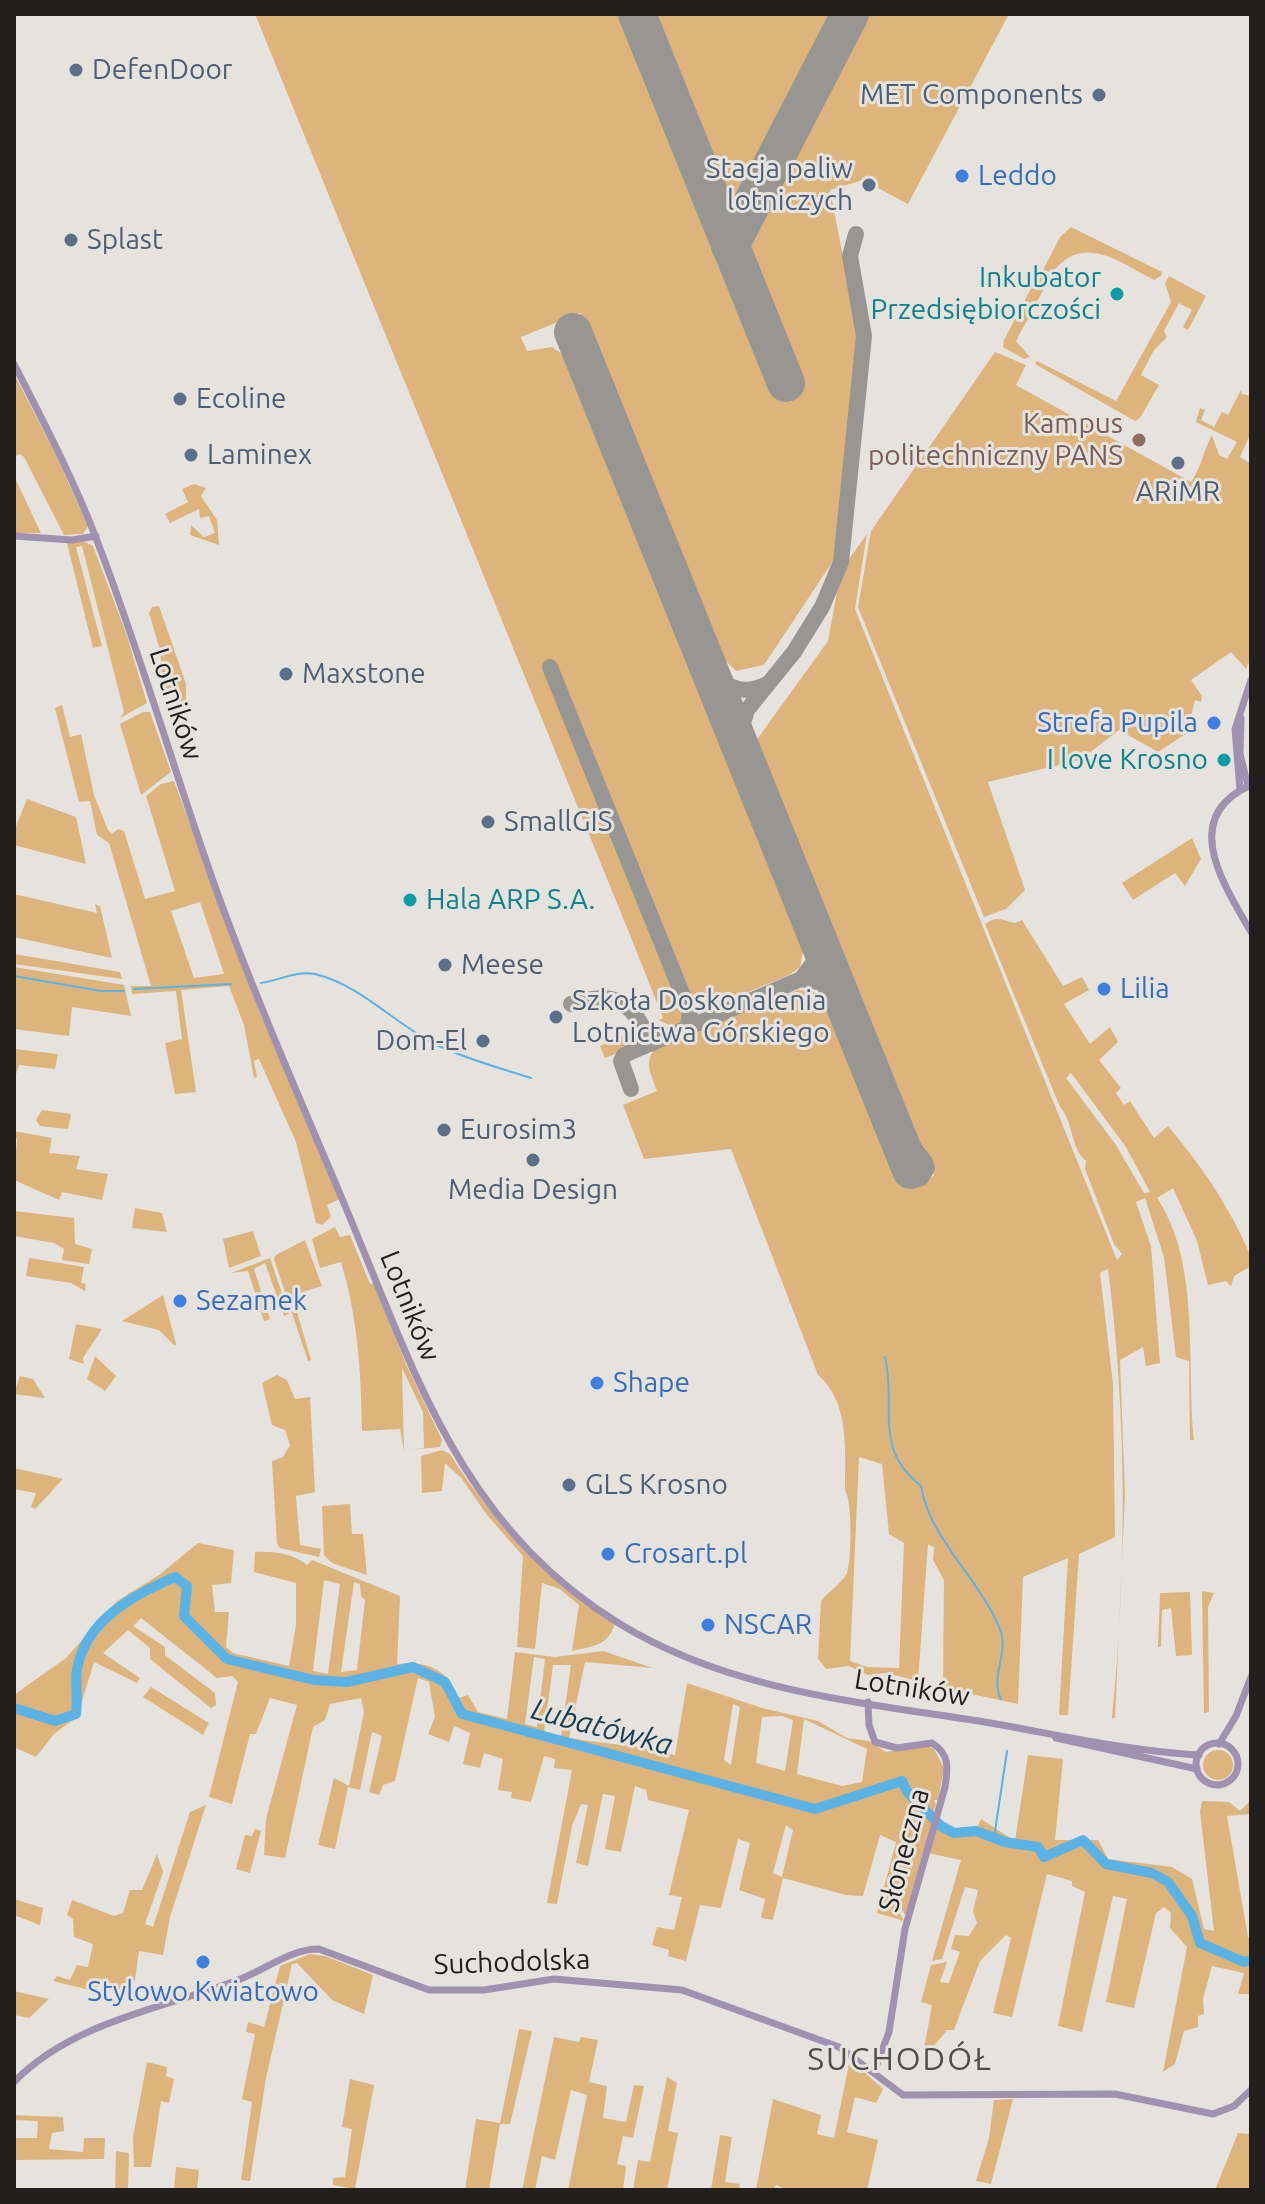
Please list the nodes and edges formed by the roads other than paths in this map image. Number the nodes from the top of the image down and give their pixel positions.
1 (14, 364) edge
2 (14, 536) edge
3 (96, 536) junction
4 (1251, 680) edge
5 (1246, 787) edge
6 (1251, 932) edge
7 (1251, 1677) edge
8 (868, 1702) junction
9 (1236, 1716) junction
10 (1043, 1733) junction
11 (1219, 1744) junction
12 (1231, 1749) junction
13 (1199, 1755) junction
14 (1197, 1769) junction
15 (874, 2072) junction
16 (14, 2082) edge
17 (1251, 2090) edge

1 - 3 street, Lotników
2 - 3 street
3 - 8 street, Lotników
4 - 5 street
5 - 6 street
7 - 9 street
8 - 10 street, Lotników
8 - 15 street, Słoneczna
9 - 11 street
9 - 12 street
10 - 13 street, Lotników
10 - 14 street, Lotników
11 - 12 street
11 - 13 street
12 - 14 street
13 - 14 street
15 - 16 street, Suchodolska
15 - 17 street, Suchodolska

